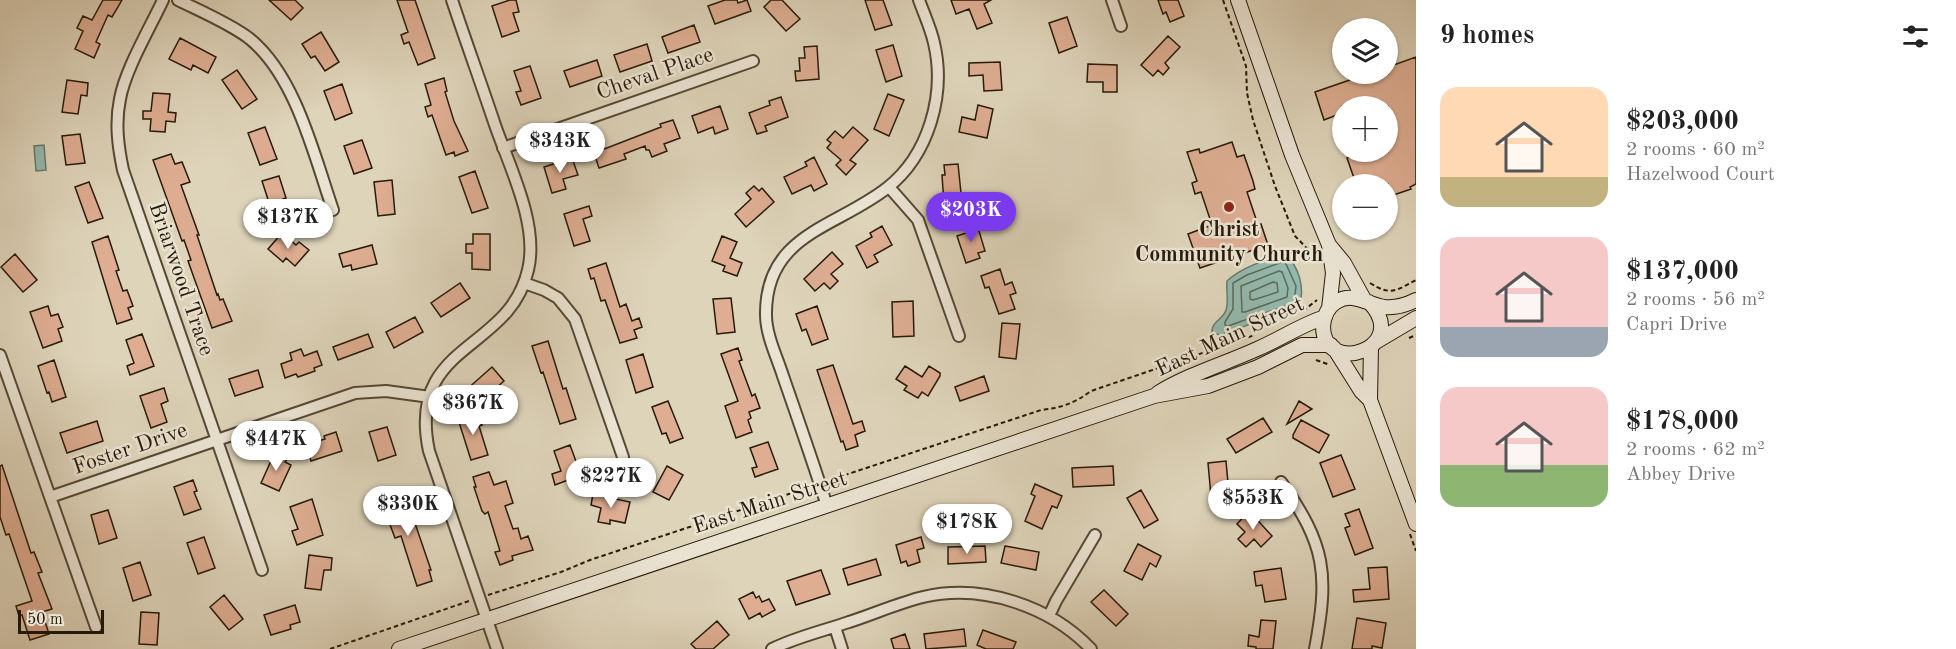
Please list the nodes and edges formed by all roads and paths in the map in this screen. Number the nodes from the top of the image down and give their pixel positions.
1 (163, 0) edge
2 (178, 0) edge
3 (452, 0) edge
4 (919, 0) edge
5 (1112, 0) edge
6 (1223, 0) edge
7 (1238, 0) edge
8 (1121, 26) dead end
9 (753, 61) dead end
10 (503, 148) junction
11 (889, 187) junction
12 (333, 210) dead end
13 (1329, 244) junction
14 (1321, 264) dead end
15 (1365, 277) dead end
16 (1416, 280) edge
17 (524, 283) junction
18 (1318, 298) dead end
19 (1416, 300) edge
20 (1367, 302) junction
21 (1300, 313) dead end
22 (1327, 313) junction
23 (1416, 318) edge
24 (1258, 334) dead end
25 (1416, 335) edge
26 (959, 336) dead end
27 (1407, 339) dead end
28 (1373, 345) junction
29 (1333, 347) junction
30 (0, 355) edge
31 (1154, 396) junction
32 (430, 397) junction
33 (1370, 400) junction
34 (216, 440) junction
35 (623, 457) dead end
36 (828, 481) dead end
37 (1281, 482) dead end
38 (810, 487) dead end
39 (50, 497) junction
40 (828, 506) junction
41 (1416, 524) edge
42 (1095, 535) dead end
43 (262, 570) dead end
44 (491, 594) dead end
45 (466, 602) dead end
46 (1049, 616) junction
47 (487, 619) junction
48 (96, 627) dead end
49 (835, 627) junction
50 (330, 649) edge
51 (399, 649) edge
52 (497, 649) edge
53 (772, 649) edge
54 (842, 649) edge
55 (1091, 649) edge
56 (1315, 649) edge

1 - 34 street, Briarwood Trace
2 - 12 street
3 - 10 street
4 - 11 street
5 - 8 street
6 - 14 path
7 - 13 main road
9 - 10 street, Cheval Place
10 - 17 street
11 - 26 street
11 - 40 street
13 - 20 main road
13 - 22 main road
15 - 16 path
17 - 32 street
17 - 35 street
18 - 21 path
19 - 20 main road
20 - 22 main road
20 - 28 main road
22 - 29 main road
22 - 31 main road, East Main Street
23 - 28 main road
24 - 36 path
25 - 27 path
28 - 29 main road
28 - 33 main road
29 - 31 main road, East Main Street
29 - 33 main road
30 - 39 street
31 - 40 main road, East Main Street
32 - 34 street, Foster Drive
32 - 47 street
33 - 41 main road
34 - 39 street, Foster Drive
34 - 43 street, Briarwood Trace
37 - 56 street
38 - 44 path
39 - 48 street
40 - 47 main road, East Main Street
42 - 46 street
45 - 50 path
46 - 49 street
46 - 55 street
47 - 51 main road, East Main Street
47 - 52 street
49 - 53 street
49 - 54 street

